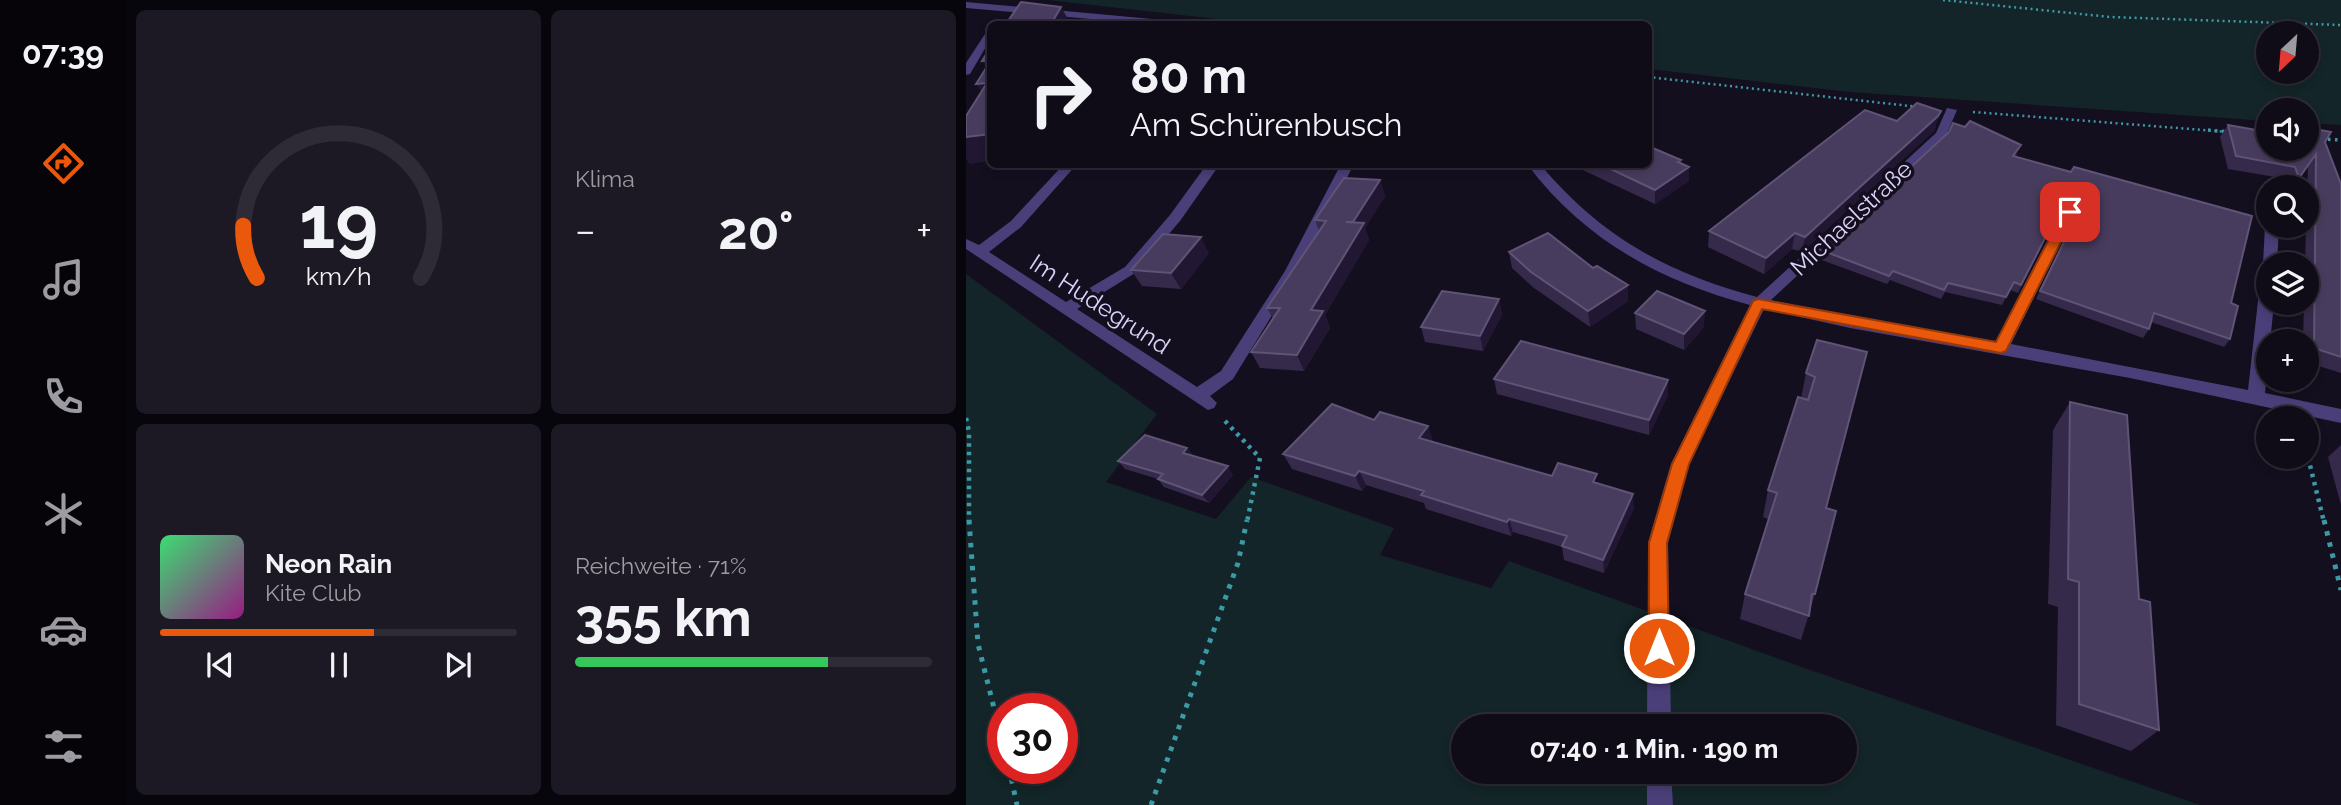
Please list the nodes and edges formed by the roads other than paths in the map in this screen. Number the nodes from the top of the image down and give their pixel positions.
1 (966, 5) edge
2 (1132, 21) edge
3 (987, 39) edge
4 (966, 72) edge
5 (1951, 110) dead end
6 (1067, 168) edge
7 (1211, 168) edge
8 (1346, 168) edge
9 (1536, 168) edge
10 (2070, 212) dead end
11 (972, 247) edge
12 (1758, 304) junction
13 (1066, 309) junction
14 (2265, 315) edge
15 (2001, 348) junction
16 (2256, 397) junction
17 (2341, 416) edge
18 (1659, 714) edge
19 (1660, 784) edge
20 (1660, 805) edge

1 - 2 street
3 - 4 street
5 - 12 street, Michaelstraße
6 - 11 street
7 - 13 street
8 - 13 street, Im Hudegrund
9 - 12 street
10 - 15 street
11 - 13 street, Im Hudegrund
12 - 15 street
12 - 18 street, Michaelstraße
14 - 16 street
15 - 16 street
16 - 17 street
19 - 20 street

